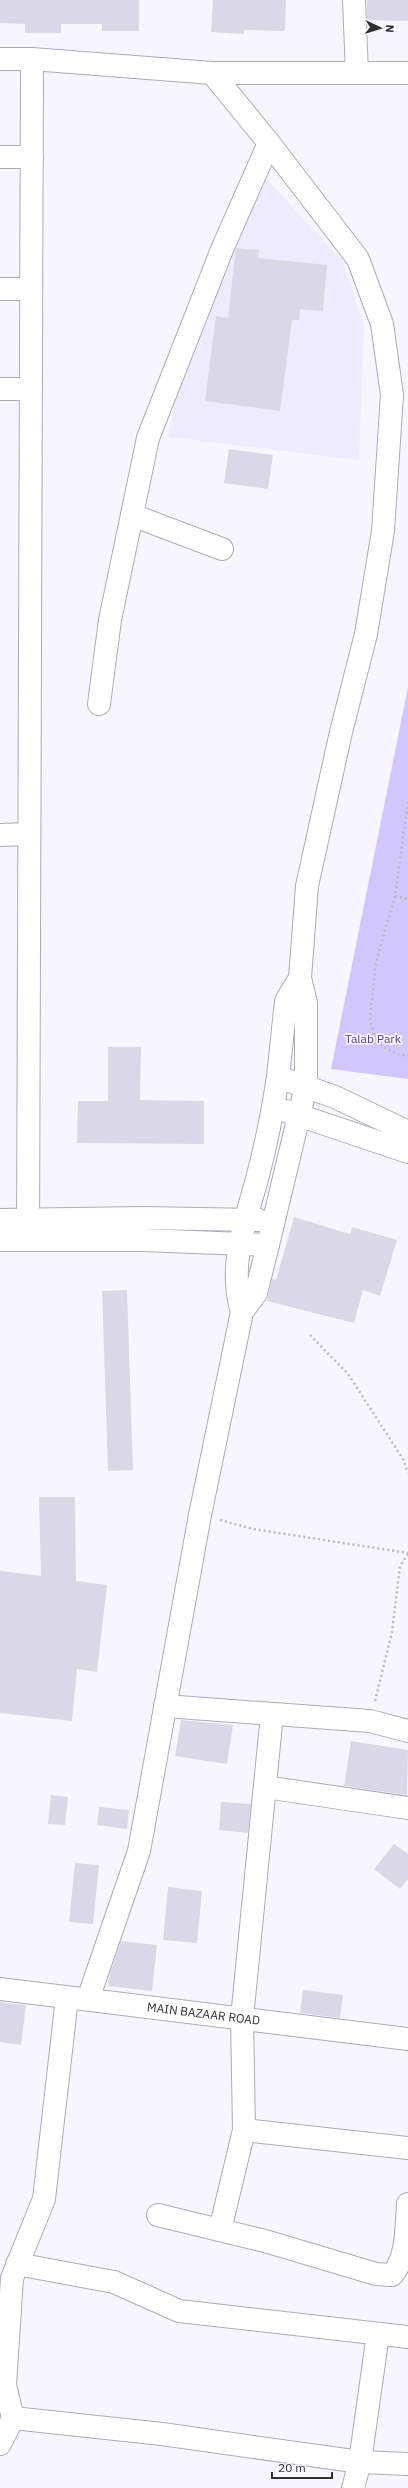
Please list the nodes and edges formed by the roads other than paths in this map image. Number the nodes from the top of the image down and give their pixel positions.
1 (354, 0) edge
2 (0, 58) edge
3 (32, 59) junction
4 (212, 73) junction
5 (357, 73) junction
6 (408, 73) edge
7 (269, 143) junction
8 (0, 157) edge
9 (32, 157) junction
10 (0, 289) edge
11 (31, 289) junction
12 (0, 389) edge
13 (31, 389) junction
14 (400, 395) edge
15 (132, 515) junction
16 (222, 549) dead end
17 (99, 704) dead end
18 (29, 834) junction
19 (0, 835) edge
20 (300, 978) junction
21 (278, 1078) junction
22 (306, 1086) junction
23 (274, 1107) junction
24 (300, 1116) junction
25 (408, 1132) edge
26 (408, 1152) edge
27 (0, 1220) edge
28 (244, 1220) junction
29 (275, 1221) junction
30 (28, 1230) junction
31 (0, 1240) edge
32 (239, 1244) junction
33 (268, 1245) junction
34 (242, 1312) junction
35 (165, 1706) junction
36 (272, 1714) junction
37 (408, 1730) edge
38 (265, 1787) junction
39 (408, 1808) edge
40 (0, 1989) edge
41 (77, 1999) junction
42 (242, 2018) junction
43 (408, 2039) edge
44 (244, 2130) junction
45 (408, 2148) edge
46 (408, 2204) edge
47 (158, 2215) dead end
48 (220, 2230) junction
49 (10, 2272) edge
50 (378, 2334) junction
51 (408, 2337) edge
52 (13, 2418) junction
53 (0, 2444) edge
54 (360, 2462) junction
55 (408, 2464) edge
56 (353, 2488) edge

1 - 5 street
2 - 3 street
3 - 4 street
3 - 9 street
4 - 5 street
4 - 7 street
5 - 6 street
7 - 14 street
7 - 15 street
8 - 9 street
9 - 11 street
10 - 11 street
11 - 13 street
12 - 13 street
13 - 18 street
14 - 20 street
15 - 16 street
15 - 17 street
18 - 19 street
18 - 30 street
20 - 21 street
20 - 22 street
21 - 22 street
21 - 23 street
22 - 24 street
22 - 25 street
23 - 24 street
23 - 28 street
24 - 26 street
24 - 29 street
27 - 30 street
28 - 29 street
28 - 30 street
28 - 32 street
29 - 33 street
30 - 31 street
30 - 32 street
32 - 33 street
32 - 34 street
33 - 34 street
34 - 35 street
35 - 36 street
35 - 41 street
36 - 37 street
36 - 38 street
38 - 39 street
38 - 42 street
40 - 41 street, MAIN BAZAAR ROAD
41 - 42 street, MAIN BAZAAR ROAD
41 - 49 street
42 - 43 street, MAIN BAZAAR ROAD
42 - 44 street
44 - 45 street
44 - 48 street
46 - 48 street
47 - 48 street
49 - 50 street
49 - 52 street
50 - 51 street
50 - 54 street
52 - 53 street
52 - 54 street
54 - 55 street
54 - 56 street

